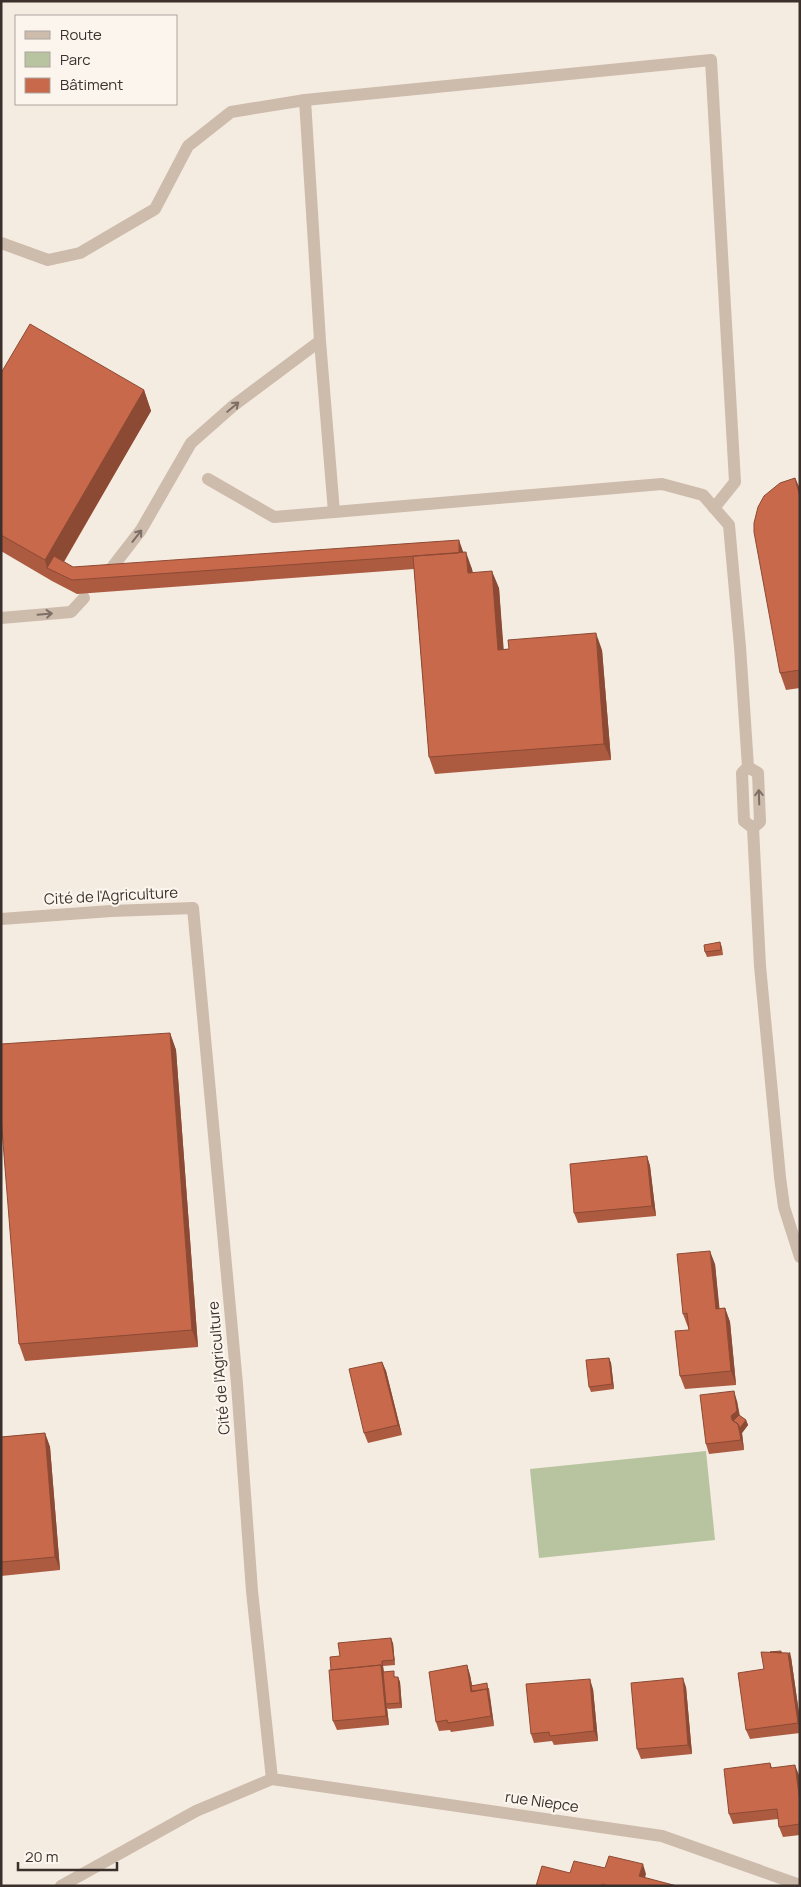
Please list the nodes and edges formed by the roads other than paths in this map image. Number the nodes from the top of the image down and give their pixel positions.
1 (305, 100) junction
2 (1, 243) edge
3 (320, 341) junction
4 (208, 479) dead end
5 (714, 508) junction
6 (334, 512) junction
7 (106, 574) edge
8 (84, 598) edge
9 (1, 618) edge
10 (1, 919) edge
11 (800, 1257) edge
12 (272, 1779) junction
13 (800, 1885) edge
14 (61, 1886) edge

1 - 2 street
1 - 3 street
1 - 5 street
3 - 6 street
7 -> 3 street
4 - 6 street
5 - 6 street
5 - 11 street
9 -> 8 street
10 - 12 street, Cité de l'Agriculture
12 - 13 street, rue Niepce
12 - 14 street

